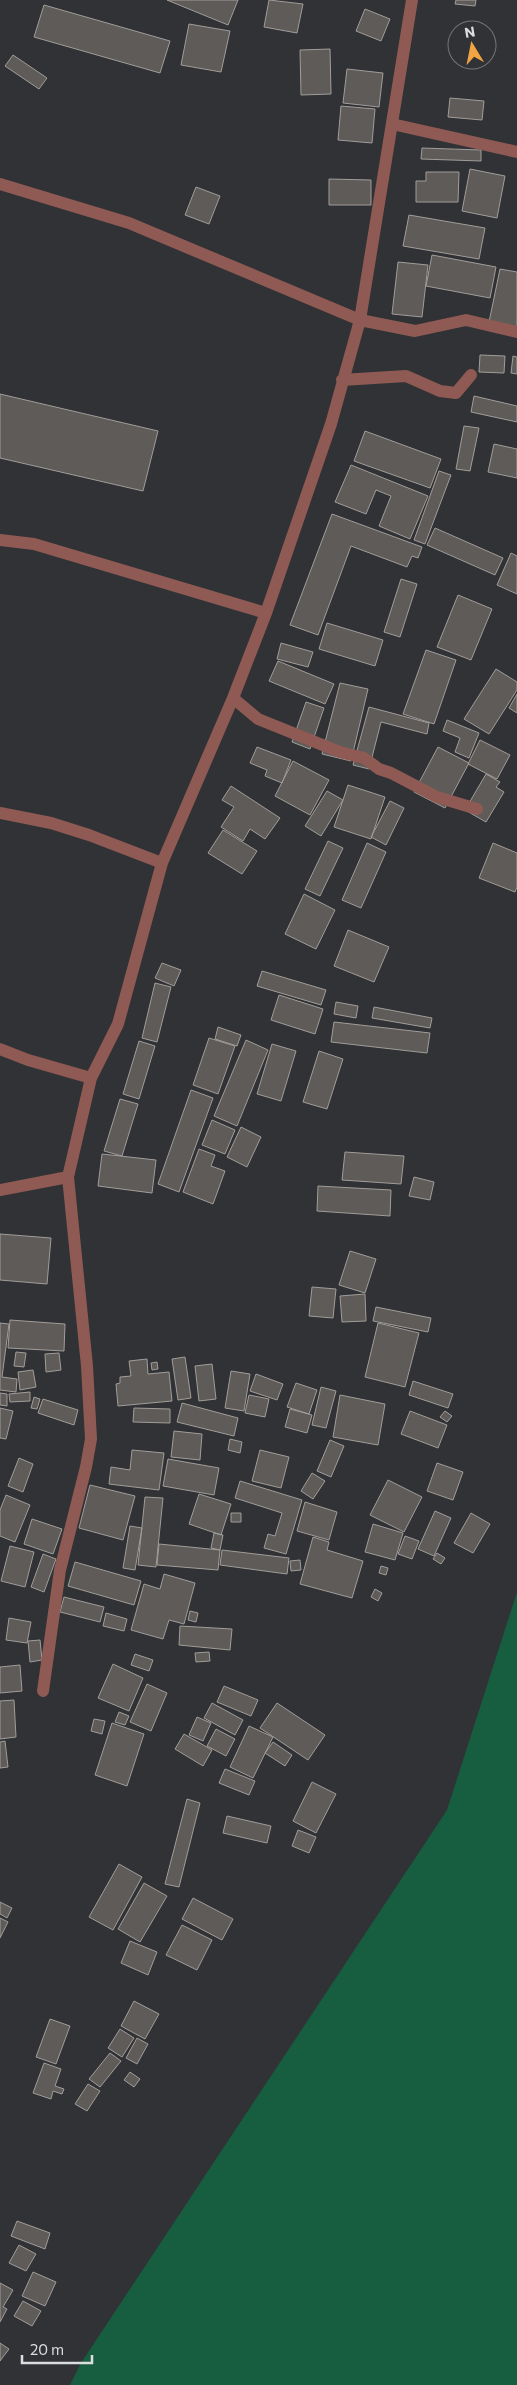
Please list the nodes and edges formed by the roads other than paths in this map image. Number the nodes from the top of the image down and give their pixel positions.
1 (412, 0) edge
2 (392, 124) junction
3 (517, 152) edge
4 (0, 184) edge
5 (360, 320) junction
6 (517, 332) edge
7 (471, 375) dead end
8 (342, 380) junction
9 (0, 540) edge
10 (266, 613) junction
11 (233, 698) junction
12 (477, 809) dead end
13 (0, 813) edge
14 (162, 863) junction
15 (0, 1049) edge
16 (91, 1078) junction
17 (68, 1177) junction
18 (0, 1190) edge
19 (43, 1691) dead end

1 - 2 street
2 - 3 street
2 - 5 street
4 - 5 street
5 - 6 street
5 - 8 street
7 - 8 street
8 - 10 street
9 - 10 street
10 - 11 street
11 - 12 street
11 - 14 street
13 - 14 street
14 - 16 street
15 - 16 street
16 - 17 street
17 - 18 street
17 - 19 street

